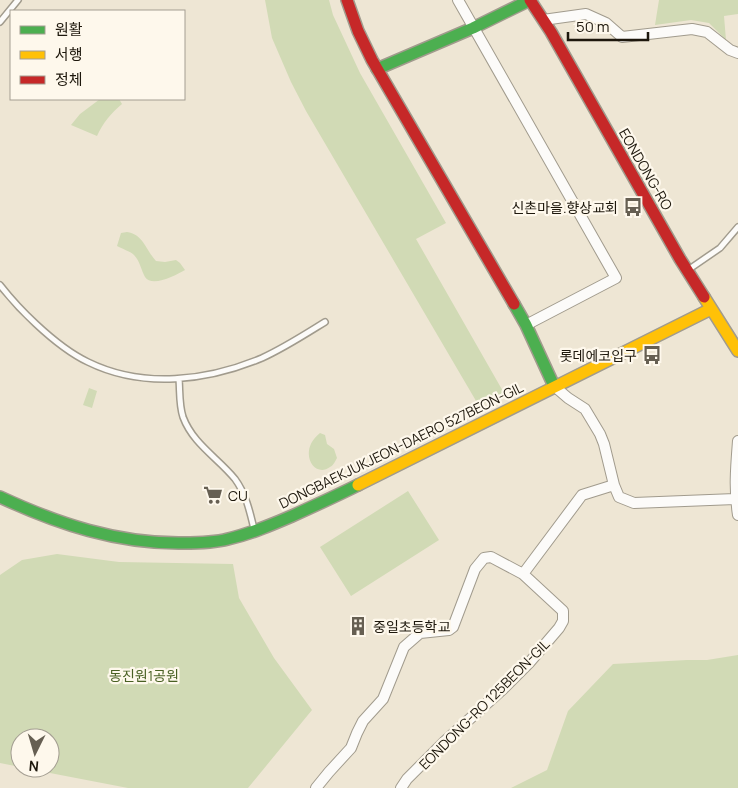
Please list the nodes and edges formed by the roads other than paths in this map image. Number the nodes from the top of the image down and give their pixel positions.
1 (18, 0) edge
2 (347, 0) edge
3 (458, 0) edge
4 (530, 0) edge
5 (543, 20) junction
6 (0, 22) edge
7 (473, 28) junction
8 (738, 53) edge
9 (377, 69) junction
10 (738, 228) edge
11 (687, 271) junction
12 (0, 285) edge
13 (711, 309) junction
14 (325, 322) dead end
15 (526, 325) junction
16 (738, 352) edge
17 (179, 379) junction
18 (554, 386) junction
19 (738, 441) edge
20 (614, 485) junction
21 (0, 497) edge
22 (735, 499) junction
23 (738, 515) edge
24 (254, 532) junction
25 (523, 574) junction
26 (316, 788) edge
27 (401, 788) edge

1 - 6 lane
2 - 9 street
3 - 7 street
4 - 5 street, EONDONG-RO
4 - 7 street
5 - 8 street
5 - 11 street, EONDONG-RO
7 - 9 street
7 - 15 street
9 - 15 street
10 - 11 lane
11 - 13 street, EONDONG-RO
12 - 17 lane
13 - 16 street, EONDONG-RO
13 - 18 street, DONGBAEKJUKJEON-DAERO 527BEON-GIL
14 - 17 lane
15 - 18 street
17 - 24 lane
18 - 20 street
18 - 24 street, DONGBAEKJUKJEON-DAERO 527BEON-GIL
19 - 22 street
20 - 22 street
20 - 25 street
21 - 24 street, DONGBAEKJUKJEON-DAERO 527BEON-GIL
22 - 23 street
25 - 26 street, EONDONG-RO 125BEON-GIL
25 - 27 street, EONDONG-RO 125BEON-GIL

